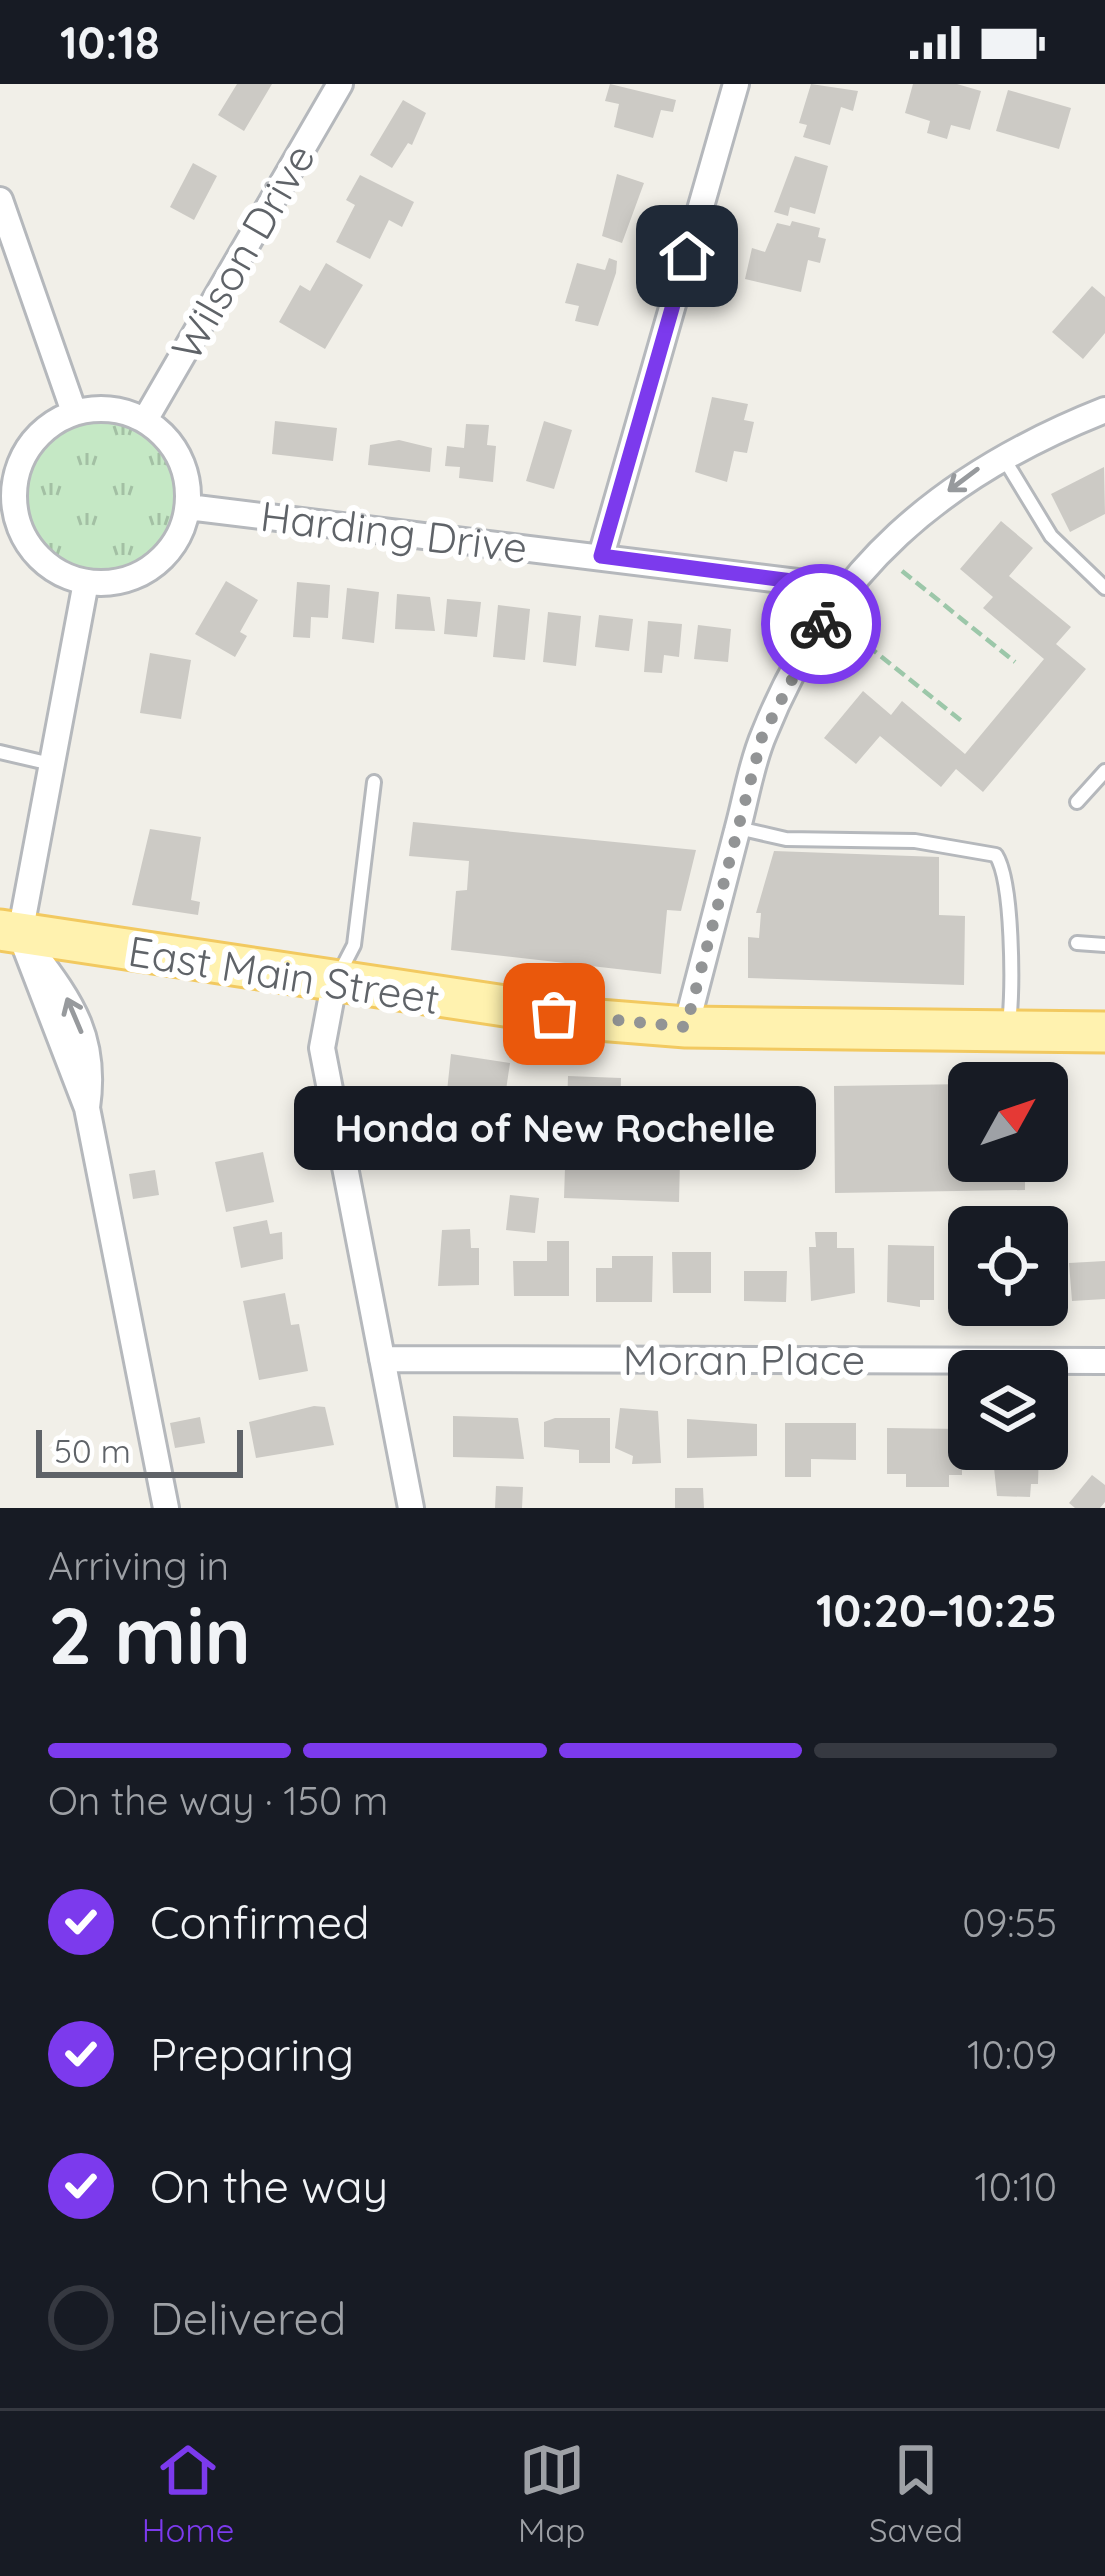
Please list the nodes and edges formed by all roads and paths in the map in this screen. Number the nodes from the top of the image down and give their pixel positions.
1 (340, 84) edge
2 (736, 84) edge
3 (0, 200) edge
4 (1105, 410) edge
5 (74, 412) junction
6 (145, 420) junction
7 (1002, 455) junction
8 (9, 465) edge
9 (188, 507) junction
10 (601, 556) junction
11 (902, 572) dead end
12 (86, 582) junction
13 (846, 588) junction
14 (1105, 588) edge
15 (853, 634) dead end
16 (1015, 662) dead end
17 (964, 724) dead end
18 (0, 752) edge
19 (52, 764) junction
20 (1105, 771) edge
21 (374, 782) dead end
22 (1077, 802) dead end
23 (738, 828) junction
24 (10, 932) edge
25 (1077, 943) dead end
26 (1105, 945) edge
27 (334, 984) junction
28 (686, 1027) junction
29 (1008, 1031) junction
30 (1089, 1032) edge
31 (382, 1359) junction
32 (1105, 1361) edge
33 (166, 1508) edge
34 (411, 1508) edge

1 - 6 street, Wilson Drive
2 - 10 street
3 - 5 street
4 - 7 street
5 - 6 street
5 - 8 street
6 - 9 street
7 -> 13 street
7 - 14 lane
8 - 12 street
9 - 10 street, Harding Drive
9 - 12 street
10 - 13 street, Harding Drive
11 - 16 path
12 - 19 street
13 - 23 street
15 - 17 path
18 - 19 lane
19 - 24 street
20 - 22 lane
21 - 27 lane
23 - 28 street
23 - 29 lane
24 - 27 main road, East Main Street
24 - 33 street
25 - 26 lane
27 - 28 main road, East Main Street
27 - 31 street
28 - 29 main road, East Main Street
29 - 30 main road, East Main Street
31 - 32 street, Moran Place
31 - 34 street

